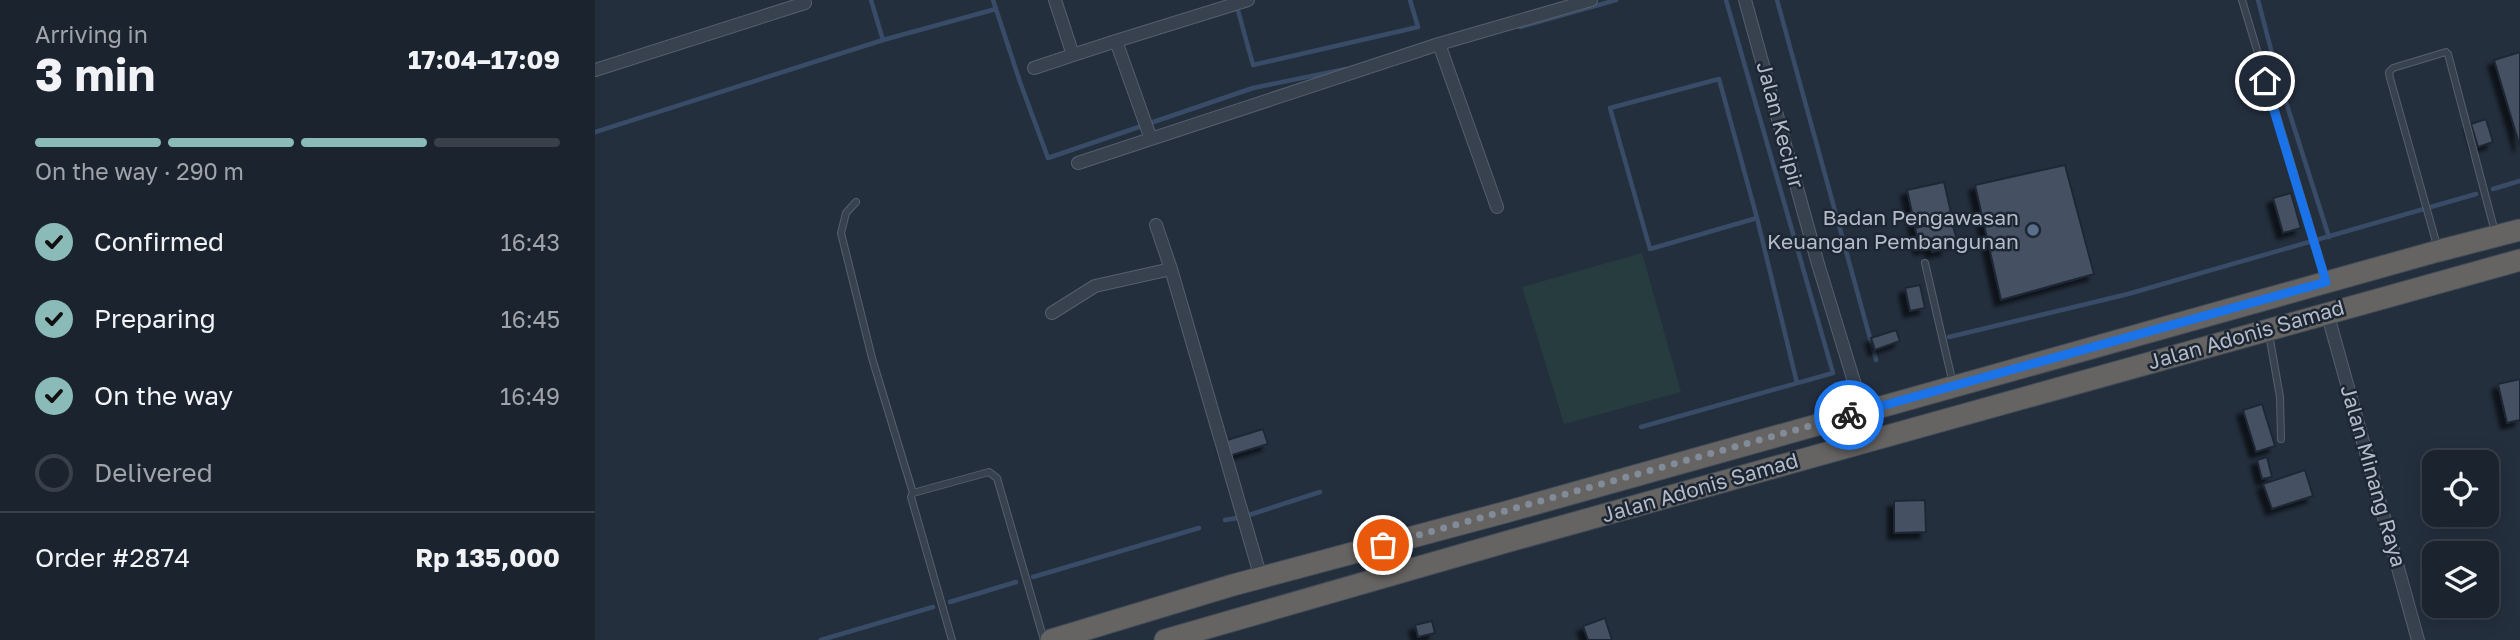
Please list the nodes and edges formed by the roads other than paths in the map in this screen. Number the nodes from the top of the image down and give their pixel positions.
1 (1055, 0) edge
2 (1248, 0) edge
3 (1591, 0) edge
4 (1745, 0) edge
5 (2242, 0) edge
6 (805, 3) dead end
7 (1116, 41) junction
8 (1439, 44) junction
9 (1073, 55) junction
10 (1034, 68) dead end
11 (595, 70) edge
12 (1149, 134) junction
13 (1078, 163) dead end
14 (856, 202) dead end
15 (1497, 207) dead end
16 (1156, 225) dead end
17 (2520, 230) edge
18 (2496, 236) junction
19 (2438, 251) junction
20 (2512, 262) edge
21 (1925, 263) dead end
22 (1171, 269) junction
23 (2326, 282) junction
24 (2327, 312) junction
25 (1052, 313) dead end
26 (2268, 329) junction
27 (1953, 386) junction
28 (1863, 411) junction
29 (2281, 439) dead end
30 (913, 493) junction
31 (1506, 512) junction
32 (1513, 540) junction
33 (1261, 578) junction
34 (952, 640) edge
35 (1044, 640) edge
36 (1051, 640) edge
37 (1165, 640) edge
38 (2418, 640) edge

1 - 9 street
2 - 7 street
3 - 8 street
4 - 28 street, Jalan Kecipir
5 - 23 lane
6 - 11 street
7 - 9 street
7 - 12 street
8 - 12 street
8 - 15 street
9 - 10 street
12 - 13 street
14 - 30 lane
16 - 22 street
17 - 18 highway
18 - 19 highway
18 - 19 lane
18 - 20 highway
19 - 23 highway
20 - 24 highway, Jalan Adonis Samad
21 - 27 lane
22 - 25 street
22 - 33 street
23 - 27 highway
24 - 26 highway, Jalan Adonis Samad
24 - 38 street, Jalan Minang Raya
26 - 29 lane
26 - 32 highway, Jalan Adonis Samad
27 - 28 highway
28 - 31 highway
30 - 34 lane
30 - 35 lane
31 - 32 highway
31 - 33 highway
32 - 37 highway, Jalan Adonis Samad
33 - 36 highway

